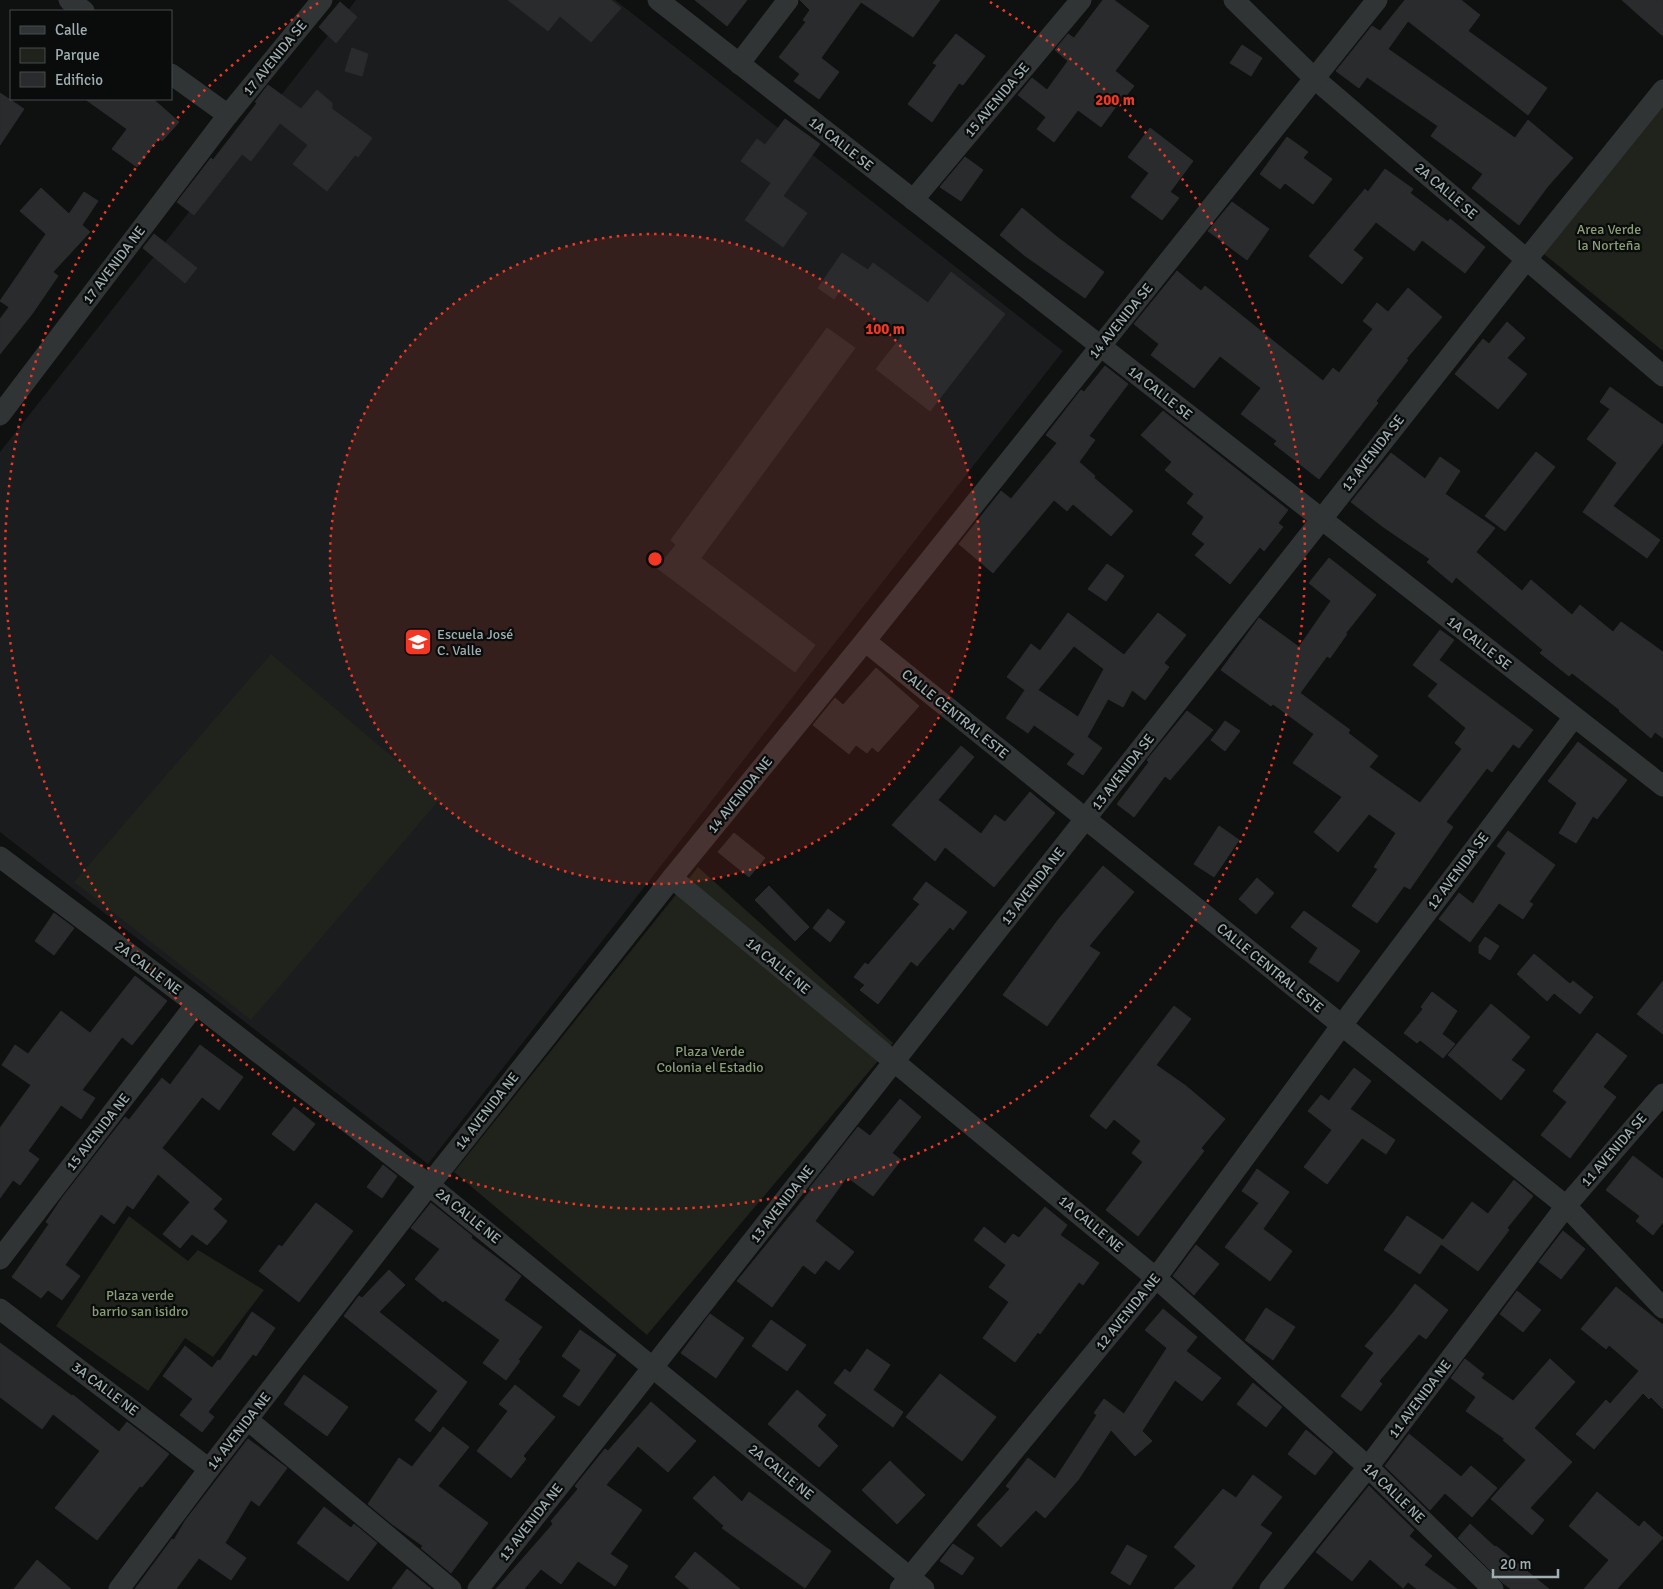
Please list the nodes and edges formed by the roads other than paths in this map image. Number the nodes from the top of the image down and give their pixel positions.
1 (69, 0) edge
2 (322, 0) edge
3 (658, 0) edge
4 (788, 0) edge
5 (1081, 0) edge
6 (1234, 0) edge
7 (1377, 0) edge
8 (83, 10) edge
9 (739, 64) junction
10 (172, 75) edge
11 (1316, 79) junction
12 (1663, 90) edge
13 (228, 115) junction
14 (913, 200) junction
15 (1526, 260) junction
16 (1100, 346) junction
17 (1663, 376) edge
18 (0, 415) edge
19 (1321, 519) junction
20 (865, 641) junction
21 (1574, 716) junction
22 (1663, 786) edge
23 (1086, 819) junction
24 (0, 858) edge
25 (672, 878) junction
26 (196, 1004) junction
27 (1342, 1026) junction
28 (894, 1062) junction
29 (1663, 1094) edge
30 (429, 1185) junction
31 (1566, 1206) junction
32 (0, 1260) edge
33 (1156, 1278) junction
34 (1663, 1308) edge
35 (0, 1309) edge
36 (653, 1368) junction
37 (248, 1420) junction
38 (1368, 1467) junction
39 (209, 1469) junction
40 (912, 1585) edge
41 (119, 1589) edge
42 (451, 1589) edge
43 (478, 1589) edge
44 (1270, 1589) edge
45 (1493, 1589) edge

1 - 8 street
2 - 13 street, 17 AVENIDA SE
3 - 9 street, 1A CALLE SE
4 - 9 street
5 - 14 street, 15 AVENIDA SE
6 - 11 street, 2A CALLE SE
7 - 11 street, 14 AVENIDA SE
9 - 14 street, 1A CALLE SE
10 - 13 street
11 - 15 street, 2A CALLE SE
11 - 16 street, 14 AVENIDA SE
12 - 15 street, 13 AVENIDA SE
13 - 18 street, 17 AVENIDA NE
14 - 16 street, 1A CALLE SE
15 - 17 street, 2A CALLE SE
15 - 19 street, 13 AVENIDA SE
16 - 19 street, 1A CALLE SE
16 - 20 street, 14 AVENIDA SE
19 - 21 street, 1A CALLE SE
19 - 23 street, 13 AVENIDA SE
20 - 23 street, CALLE CENTRAL ESTE
20 - 25 street, 14 AVENIDA NE
21 - 22 street, 1A CALLE SE
21 - 27 street, 12 AVENIDA SE
23 - 27 street, CALLE CENTRAL ESTE
23 - 28 street, 13 AVENIDA NE
24 - 26 street, 2A CALLE NE
25 - 28 street, 1A CALLE NE
25 - 30 street, 14 AVENIDA NE
26 - 30 street, 2A CALLE NE
26 - 32 street, 15 AVENIDA NE
27 - 31 street, CALLE CENTRAL ESTE
27 - 33 street, 12 AVENIDA NE
28 - 33 street, 1A CALLE NE
28 - 36 street, 13 AVENIDA NE
29 - 31 street, 11 AVENIDA SE
30 - 36 street, 2A CALLE NE
30 - 37 street, 14 AVENIDA NE
31 - 34 street, CALLE CENTRAL ESTE
31 - 38 street, 11 AVENIDA NE
33 - 38 street, 1A CALLE NE
33 - 40 street, 12 AVENIDA NE
35 - 39 street, 3A CALLE NE
36 - 40 street, 2A CALLE NE
36 - 43 street, 13 AVENIDA NE
37 - 39 street, 14 AVENIDA NE
37 - 42 street
38 - 44 street, 11 AVENIDA NE
38 - 45 street, 1A CALLE NE
39 - 41 street, 14 AVENIDA NE

